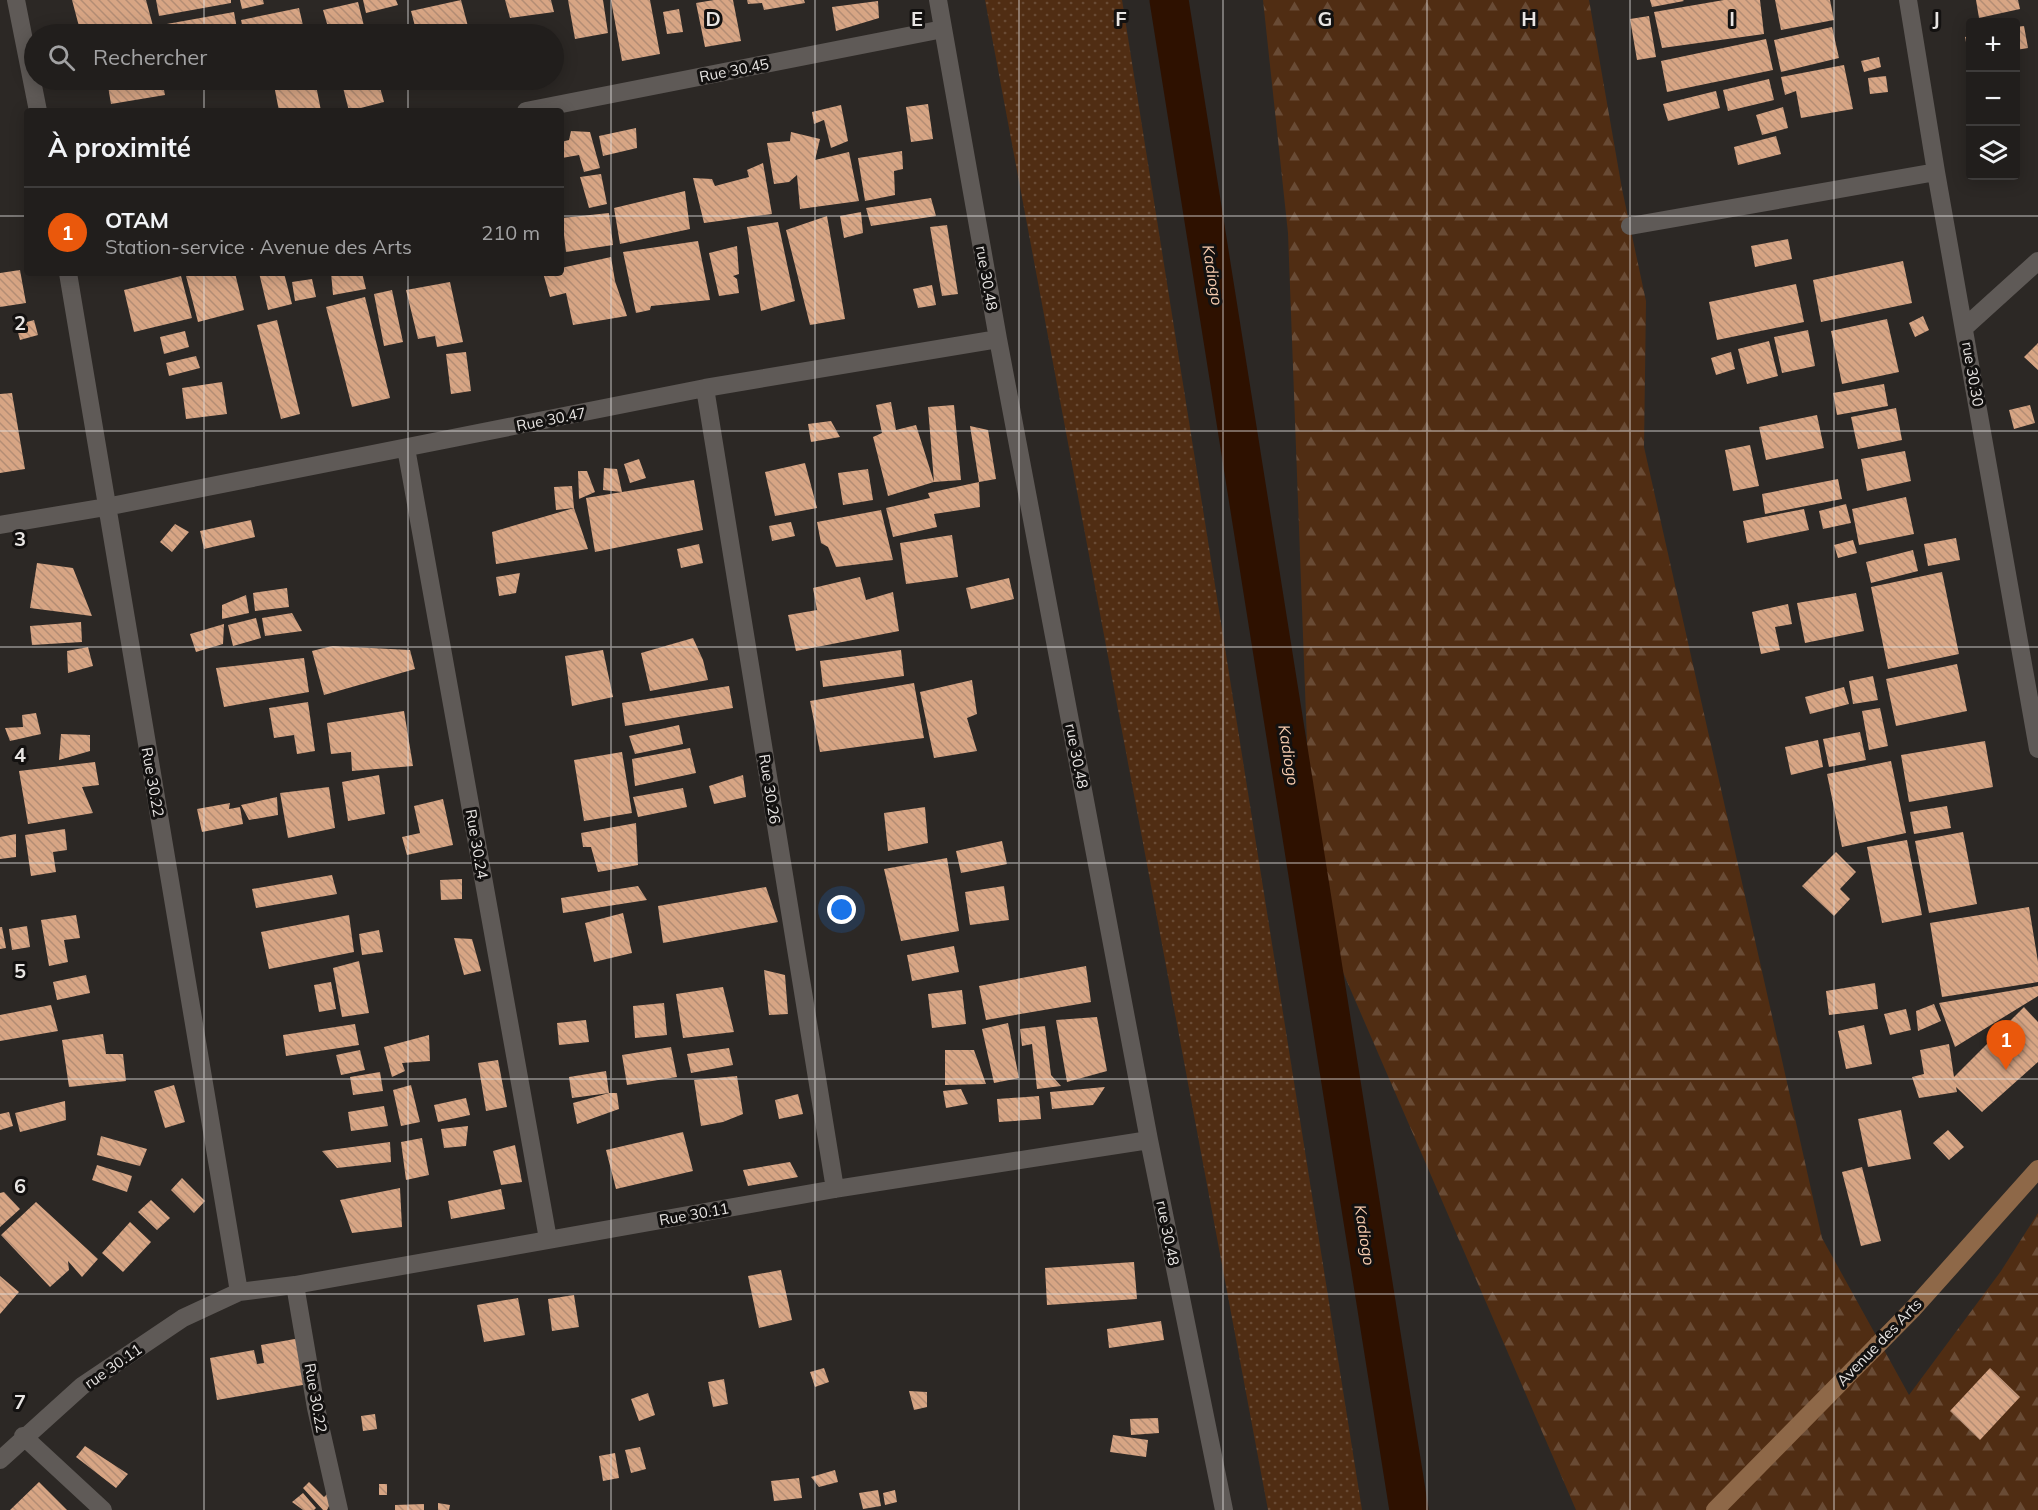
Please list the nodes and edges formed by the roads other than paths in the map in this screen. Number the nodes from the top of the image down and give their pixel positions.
1 (16, 0) edge
2 (938, 0) edge
3 (1908, 0) edge
4 (943, 28) junction
5 (24, 40) edge
6 (34, 90) edge
7 (37, 108) edge
8 (541, 108) edge
9 (1935, 172) junction
10 (1630, 226) dead end
11 (2038, 261) edge
12 (68, 276) edge
13 (1965, 327) junction
14 (998, 339) junction
15 (705, 388) junction
16 (406, 448) junction
17 (106, 507) junction
18 (0, 525) edge
19 (2034, 701) edge
20 (2038, 749) edge
21 (1149, 1140) junction
22 (2038, 1169) edge
23 (835, 1189) junction
24 (548, 1239) junction
25 (295, 1285) junction
26 (239, 1292) junction
27 (23, 1436) junction
28 (0, 1460) edge
29 (103, 1510) edge
30 (339, 1510) edge
31 (1224, 1510) edge
32 (1715, 1510) edge

1 - 5 street
2 - 4 street, rue 30.48
3 - 9 street, rue 30.30
4 - 8 street, Rue 30.45
4 - 14 street, rue 30.48
6 - 7 street
9 - 10 street
9 - 13 street, rue 30.30
11 - 13 street
12 - 17 street, Rue 30.22
13 - 19 street, rue 30.30
14 - 15 street, Rue 30.47
14 - 21 street, rue 30.48
15 - 16 street, Rue 30.47
15 - 23 street, Rue 30.26
16 - 17 street, Rue 30.47
16 - 24 street, Rue 30.24
17 - 18 street, Rue 30.47
17 - 26 street, Rue 30.22
19 - 20 street, rue 30.30
21 - 23 street, Rue 30.11
21 - 31 street, rue 30.48
22 - 32 street, Avenue des Arts
23 - 24 street, Rue 30.11
24 - 25 street, Rue 30.11
25 - 26 street, Rue 30.11
25 - 30 street, Rue 30.22
26 - 27 street, rue 30.11
27 - 28 street, rue 30.11
27 - 29 street

